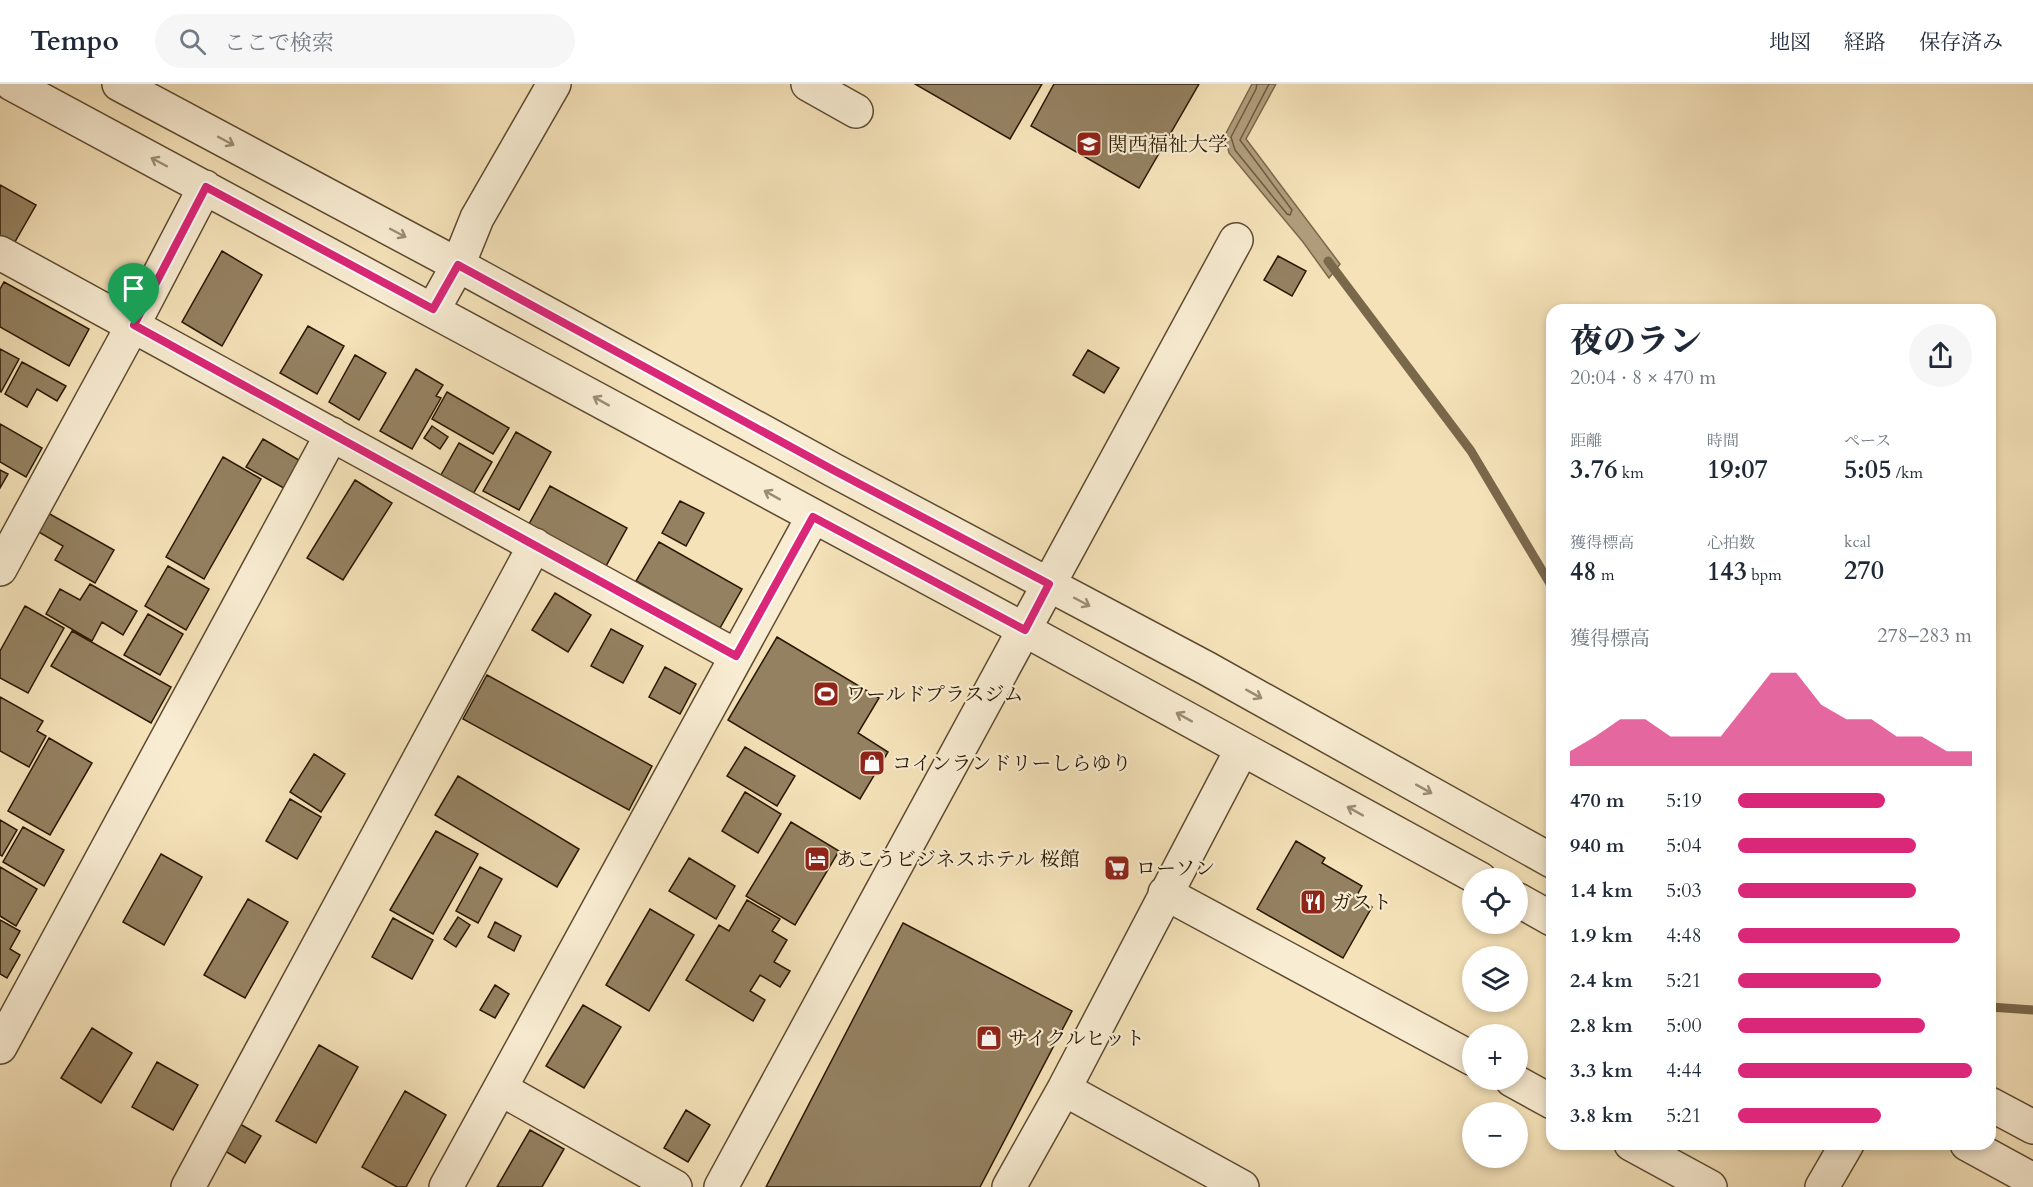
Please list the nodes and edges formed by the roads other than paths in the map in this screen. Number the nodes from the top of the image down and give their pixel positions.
1 (12, 84) edge
2 (119, 84) edge
3 (554, 84) edge
4 (808, 84) edge
5 (856, 111) dead end
6 (206, 187) junction
7 (1236, 240) dead end
8 (0, 253) edge
9 (458, 265) junction
10 (433, 309) junction
11 (134, 325) junction
12 (332, 434) junction
13 (813, 517) junction
14 (535, 545) junction
15 (0, 569) edge
16 (1049, 584) junction
17 (1025, 630) junction
18 (736, 656) junction
19 (1242, 749) junction
20 (1546, 858) edge
21 (1462, 869) edge
22 (1166, 893) junction
23 (1528, 906) edge
24 (1546, 916) edge
25 (0, 1047) edge
26 (1462, 1053) edge
27 (501, 1089) junction
28 (1064, 1089) junction
29 (1528, 1089) edge
30 (1546, 1099) edge
31 (1996, 1107) edge
32 (2033, 1127) edge
33 (1642, 1150) edge
34 (1844, 1150) edge
35 (1978, 1150) edge
36 (2033, 1180) edge
37 (188, 1187) edge
38 (446, 1187) edge
39 (675, 1187) edge
40 (721, 1187) edge
41 (1009, 1187) edge
42 (1242, 1187) edge
43 (1710, 1187) edge
44 (1822, 1187) edge

6 -> 1 street
2 -> 9 street
3 - 9 street
4 - 5 street
6 - 10 street
6 - 11 street
7 - 16 street
8 - 11 street
9 - 10 street
9 - 16 street
13 -> 10 street
11 - 12 street
11 - 15 street
12 - 14 street
12 - 25 street
13 - 17 street
13 - 18 street
14 - 18 street
14 - 37 street
16 - 17 street
16 -> 20 street
19 -> 17 street
17 - 40 street
18 - 27 street
21 -> 19 street
19 - 22 street
22 - 26 street
22 - 28 street
23 - 24 street
27 - 38 street
27 - 39 street
28 - 41 street
28 - 42 street
29 - 30 street
31 - 32 street
33 - 43 street
34 - 44 street
35 - 36 street

